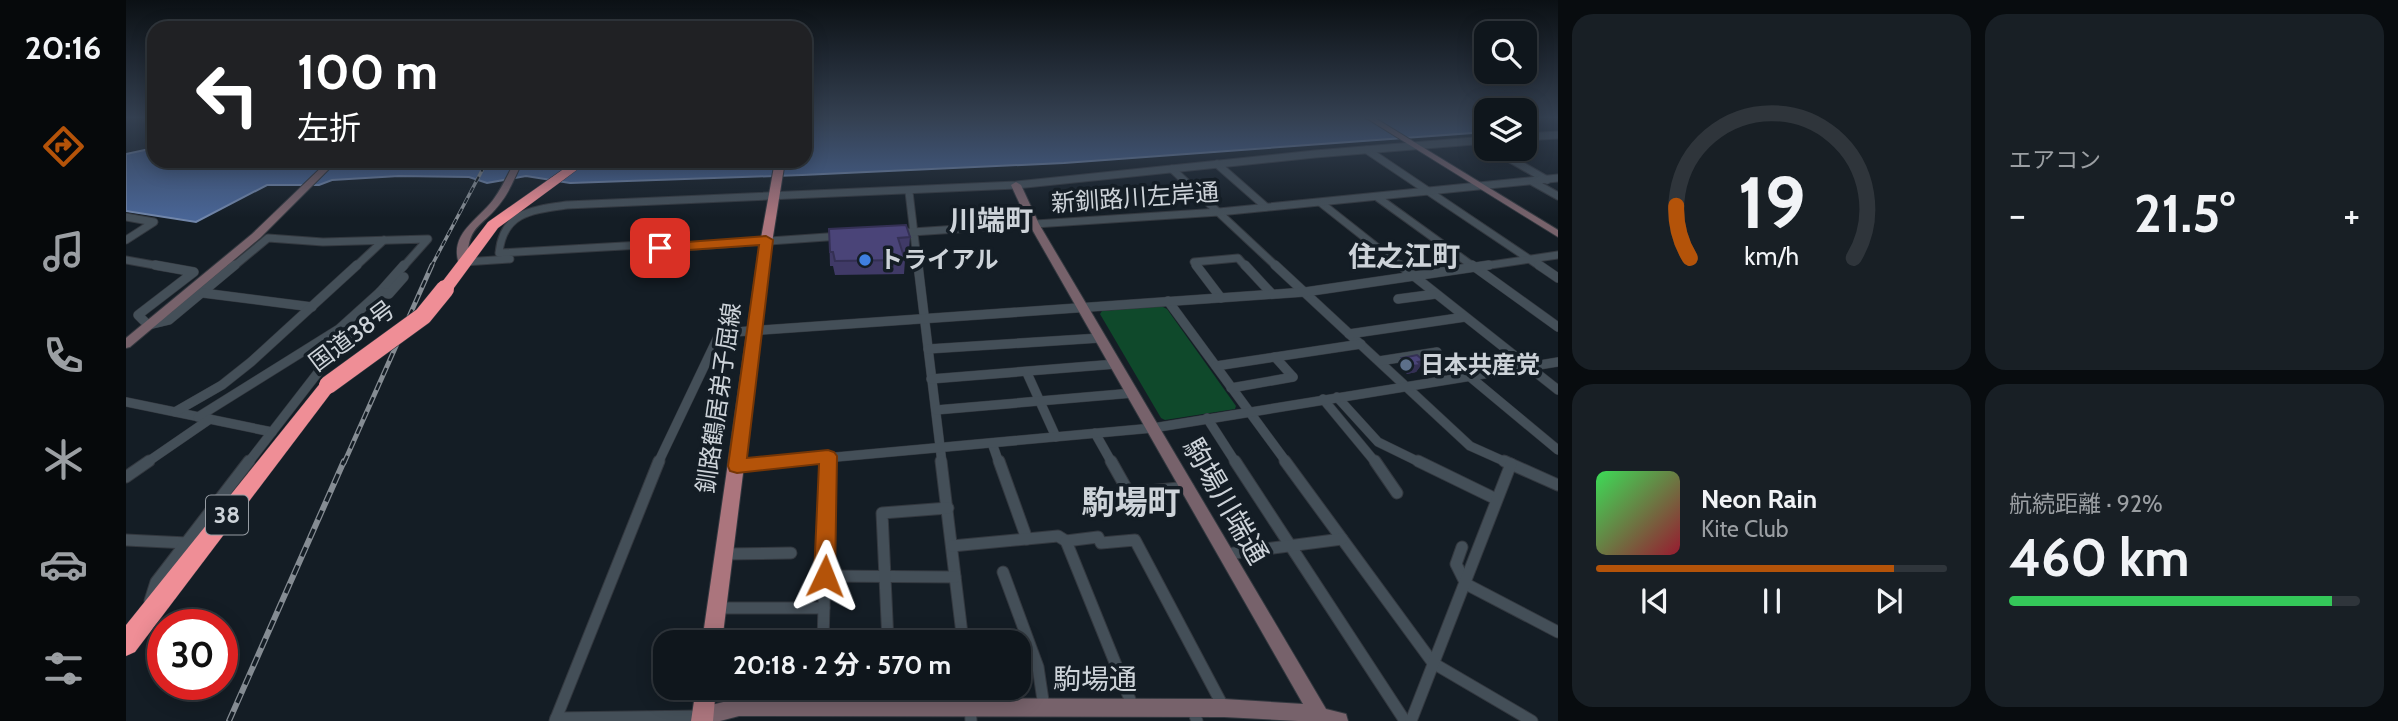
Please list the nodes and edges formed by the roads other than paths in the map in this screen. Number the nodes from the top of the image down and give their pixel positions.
1 (1349, 152) edge
2 (1369, 152) edge
3 (1425, 152) edge
4 (1514, 161) edge
5 (1217, 164) junction
6 (326, 168) edge
7 (515, 168) edge
8 (573, 168) edge
9 (779, 168) edge
10 (1172, 169) junction
11 (1558, 178) edge
12 (1547, 180) junction
13 (1533, 182) junction
14 (1016, 185) junction
15 (1483, 187) junction
16 (909, 192) junction
17 (1429, 192) junction
18 (775, 194) junction
19 (1558, 196) edge
20 (1377, 197) junction
21 (1321, 202) junction
22 (1266, 207) junction
23 (1219, 212) junction
24 (126, 217) edge
25 (1034, 224) junction
26 (915, 232) junction
27 (893, 234) edge
28 (1558, 234) edge
29 (855, 236) edge
30 (126, 240) edge
31 (384, 240) junction
32 (766, 240) junction
33 (684, 246) junction
34 (1558, 256) edge
35 (1530, 259) junction
36 (126, 260) edge
37 (463, 262) junction
38 (1475, 267) junction
39 (1413, 276) junction
40 (404, 277) dead end
41 (1558, 278) edge
42 (380, 292) junction
43 (1305, 292) junction
44 (203, 293) junction
45 (1272, 294) junction
46 (1436, 294) junction
47 (1221, 298) junction
48 (1398, 299) dead end
49 (1168, 301) junction
50 (312, 306) junction
51 (1083, 307) junction
52 (1465, 317) junction
53 (925, 318) junction
54 (148, 325) junction
55 (1558, 327) edge
56 (356, 329) dead end
57 (755, 331) junction
58 (1349, 334) junction
59 (1100, 338) junction
60 (126, 344) edge
61 (1361, 344) junction
62 (928, 349) junction
63 (1437, 352) dead end
64 (1275, 357) junction
65 (1379, 361) junction
66 (1558, 362) edge
67 (1115, 365) junction
68 (1216, 366) junction
69 (1528, 366) junction
70 (1027, 373) junction
71 (1469, 376) junction
72 (932, 379) junction
73 (1405, 386) junction
74 (1231, 388) junction
75 (1558, 390) edge
76 (1133, 393) junction
77 (1337, 397) junction
78 (1323, 399) junction
79 (1040, 401) junction
80 (126, 402) edge
81 (936, 410) junction
82 (1248, 411) junction
83 (175, 412) junction
84 (204, 418) junction
85 (1207, 418) junction
86 (1153, 428) junction
87 (272, 432) junction
88 (1095, 433) junction
89 (1056, 437) junction
90 (1378, 442) junction
91 (992, 443) junction
92 (1364, 445) junction
93 (942, 448) junction
94 (1558, 450) edge
95 (828, 456) junction
96 (1510, 464) junction
97 (737, 466) junction
98 (126, 477) edge
99 (1558, 485) edge
100 (1188, 487) junction
101 (1397, 493) dead end
102 (1496, 499) junction
103 (948, 509) junction
104 (1027, 539) junction
105 (1342, 539) junction
106 (126, 540) edge
107 (1066, 541) junction
108 (187, 544) junction
109 (952, 545) junction
110 (1290, 546) junction
111 (1462, 547) dead end
112 (791, 553) dead end
113 (724, 554) junction
114 (1227, 554) junction
115 (1003, 572) dead end
116 (825, 576) junction
117 (885, 576) junction
118 (955, 577) junction
119 (1466, 584) junction
120 (717, 608) junction
121 (824, 608) junction
122 (141, 625) junction
123 (714, 630) edge
124 (823, 630) edge
125 (887, 630) edge
126 (962, 630) edge
127 (1558, 632) edge
128 (126, 644) edge
129 (1433, 663) junction
130 (707, 700) edge
131 (821, 700) edge
132 (890, 700) edge
133 (970, 705) edge
134 (821, 707) junction
135 (890, 707) junction
136 (1044, 707) junction
137 (1133, 707) junction
138 (1224, 708) junction
139 (1195, 714) edge
140 (1322, 718) edge
141 (709, 719) edge
142 (556, 720) edge
143 (1339, 721) edge
144 (1405, 721) edge
145 (1411, 721) edge
146 (1532, 721) edge

1 - 5 street
2 - 17 street
3 - 15 street
4 - 12 street
5 - 10 street
5 - 22 street
6 - 54 street
7 - 37 street
8 - 37 highway, 国道38号 / 38
9 - 18 main road, 釧路鶴居弟子屈線
10 - 14 street
10 - 23 street
11 - 12 street, 新釧路川左岸通
12 - 13 street, 新釧路川左岸通
13 - 15 street, 新釧路川左岸通
13 - 19 street
14 - 16 street
14 - 25 street, 駒場川端通
15 - 17 street, 新釧路川左岸通
15 - 28 street
16 - 18 street
16 - 26 street
17 - 20 street, 新釧路川左岸通
17 - 35 street
18 - 32 main road, 釧路鶴居弟子屈線
18 - 33 street
20 - 21 street, 新釧路川左岸通
20 - 38 street
21 - 22 street, 新釧路川左岸通
21 - 39 street
22 - 23 street, 新釧路川左岸通
23 - 25 street, 新釧路川左岸通
23 - 43 street
24 - 30 street
25 - 26 street, 新釧路川左岸通
25 - 51 street, 駒場川端通
26 - 27 street, 新釧路川左岸通
26 - 53 street
29 - 32 street
31 - 42 street
31 - 44 street
31 - 50 street
32 - 33 street
32 - 57 main road, 釧路鶴居弟子屈線
33 - 37 street
34 - 35 street
35 - 38 street
35 - 41 street
36 - 54 street
37 - 122 highway, 国道38号 / 38, bridge
38 - 39 street
38 - 55 street
39 - 43 street
39 - 46 street
40 - 42 street
42 - 84 street
43 - 45 street
43 - 58 street
44 - 50 street
44 - 54 street
45 - 47 street
45 - 47 street
46 - 48 street
46 - 52 street
47 - 49 street
49 - 51 street
49 - 68 street
50 - 83 street
51 - 53 street
51 - 59 street, 駒場川端通
52 - 58 street
52 - 69 street
53 - 57 street
53 - 62 street
54 - 60 street
56 - 87 street
57 - 97 main road, 釧路鶴居弟子屈線
57 - 142 street
58 - 61 street
59 - 62 street
59 - 67 street, 駒場川端通
61 - 64 street
61 - 65 street
62 - 72 street
63 - 65 street
64 - 68 street
64 - 74 street
65 - 73 street
66 - 69 street
67 - 70 street
67 - 76 street, 駒場川端通
68 - 74 street
69 - 71 street
69 - 75 street
70 - 72 street
70 - 79 street
71 - 73 street
71 - 94 street
72 - 81 street
73 - 77 street
73 - 96 street
74 - 82 street
76 - 79 street
76 - 86 street, 駒場川端通
77 - 78 street
77 - 90 street
78 - 82 street
78 - 92 street
79 - 81 street
79 - 89 street
80 - 83 street
81 - 93 street
82 - 85 street
82 - 105 street
83 - 84 street
84 - 87 street
84 - 98 street
85 - 86 street
85 - 110 street
86 - 88 street
86 - 100 street, 駒場川端通
87 - 108 street
88 - 89 street
88 - 100 street
89 - 91 street
90 - 92 street
90 - 102 street
91 - 93 street
91 - 104 street
92 - 101 street
93 - 95 street
93 - 103 street
95 - 97 street
95 - 116 street
96 - 99 street
96 - 102 street
97 - 113 main road, 釧路鶴居弟子屈線
100 - 114 street, 駒場川端通
102 - 119 street
103 - 109 street
103 - 117 street
104 - 107 street
104 - 109 street
105 - 110 street
105 - 129 street
106 - 108 street
107 - 137 street
107 - 138 street
108 - 122 street
109 - 118 street
110 - 114 street
110 - 144 street
111 - 119 street
112 - 113 street
113 - 120 main road, 釧路鶴居弟子屈線
114 - 140 street, 駒場川端通
115 - 136 street
116 - 117 street
116 - 121 street
117 - 118 street
117 - 125 street
118 - 126 street
119 - 127 street
119 - 129 street
120 - 121 street
120 - 123 main road, 釧路鶴居弟子屈線
121 - 124 street
122 - 128 highway, 国道38号 / 38
129 - 145 street
129 - 146 street
130 - 141 main road
131 - 134 street
132 - 135 street
133 - 135 street, 駒場通
133 - 136 street, 駒場通
134 - 135 street, 駒場通
134 - 141 street, 駒場通
136 - 137 street, 駒場通
137 - 139 street, 駒場通
138 - 139 street, 駒場通
138 - 140 street, 駒場通
140 - 143 street, 駒場通
141 - 142 street

